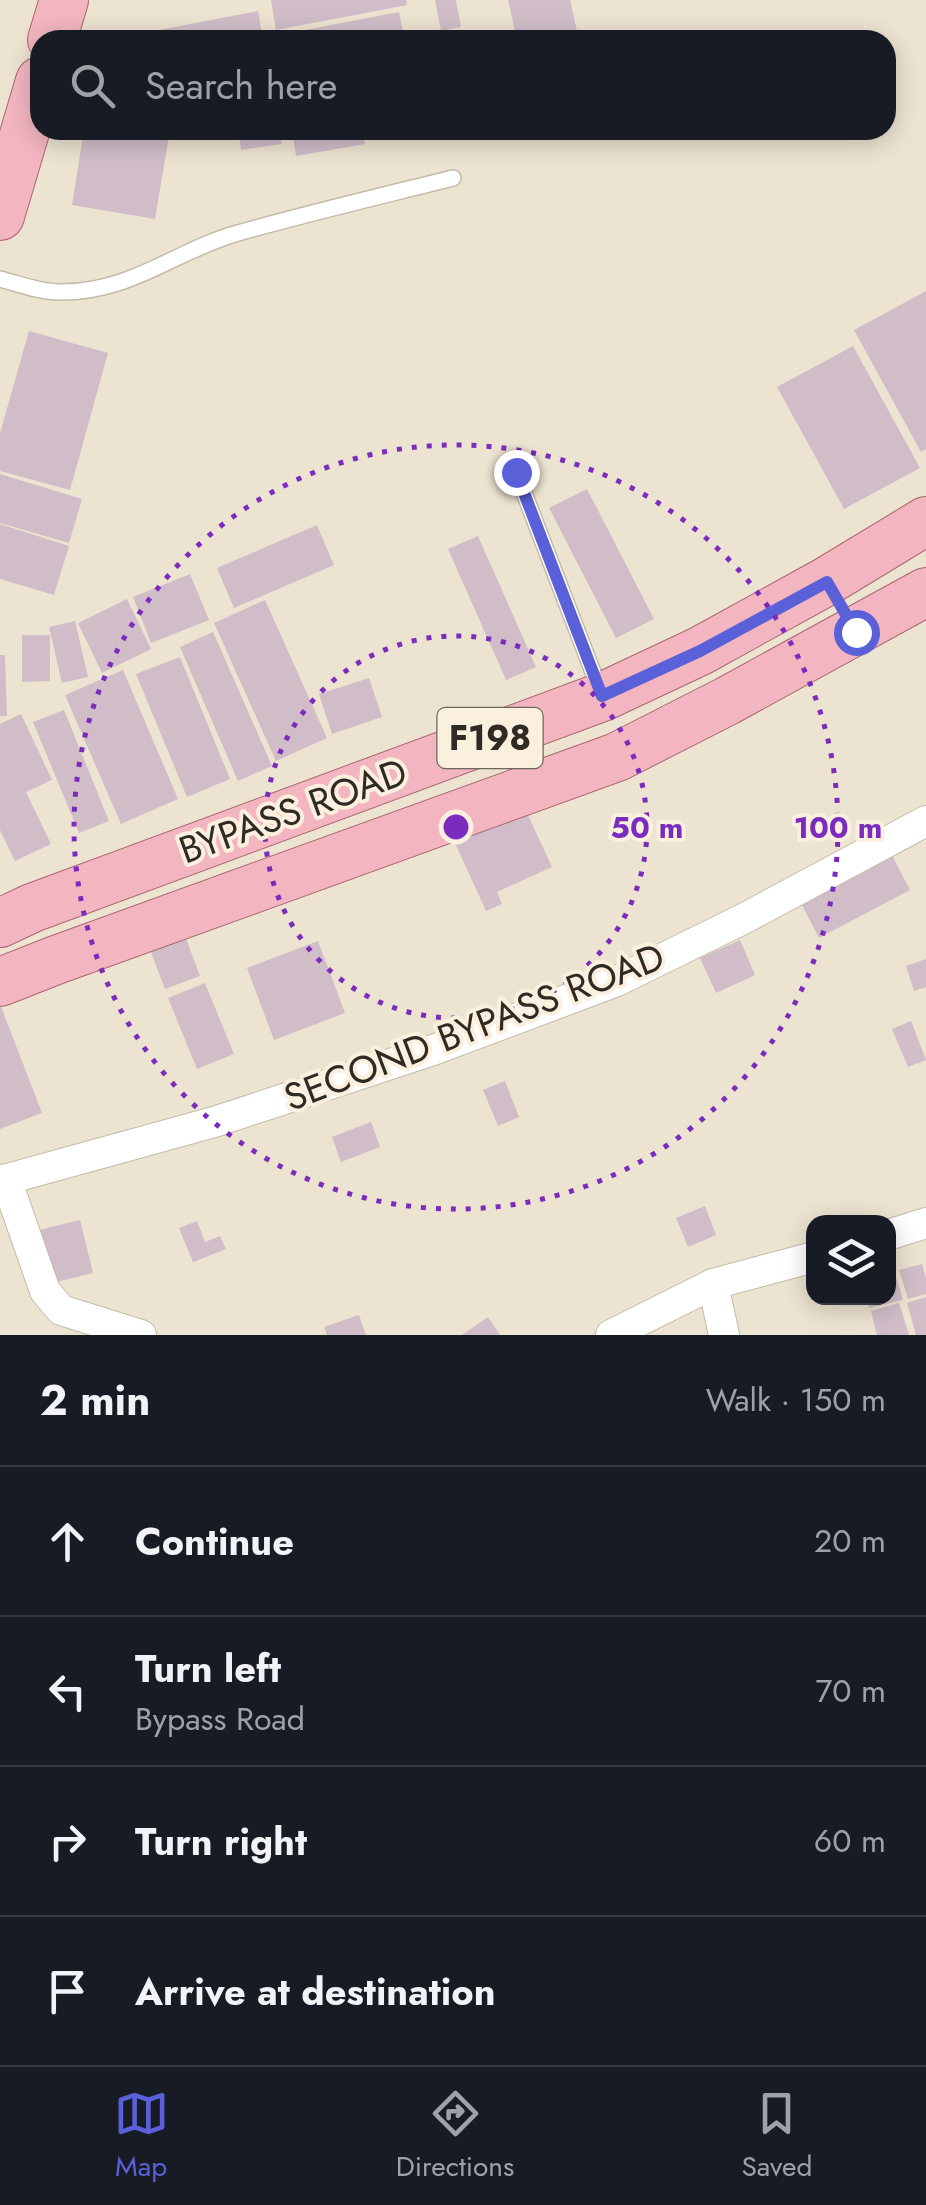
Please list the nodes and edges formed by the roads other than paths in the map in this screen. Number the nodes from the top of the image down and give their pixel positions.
1 (64, 0) edge
2 (55, 30) edge
3 (30, 115) edge
4 (453, 178) dead end
5 (0, 216) edge
6 (0, 279) edge
7 (516, 472) dead end
8 (926, 521) edge
9 (827, 582) junction
10 (926, 592) edge
11 (856, 632) junction
12 (602, 696) junction
13 (926, 821) edge
14 (16, 916) edge
15 (56, 960) junction
16 (0, 982) edge
17 (3, 1180) edge
18 (926, 1223) edge
19 (896, 1232) edge
20 (806, 1260) edge
21 (713, 1284) junction
22 (141, 1335) edge
23 (611, 1335) edge
24 (724, 1335) edge

1 - 2 main road
3 - 5 main road
4 - 6 lane
7 - 12 lane
8 - 9 main road, BYPASS ROAD / F198
9 - 11 main road
9 - 12 main road, BYPASS ROAD / F198
10 - 11 main road, BYPASS ROAD / F198
11 - 15 main road, BYPASS ROAD / F198
12 - 14 main road, BYPASS ROAD / F198
13 - 17 street, SECOND BYPASS ROAD
14 - 15 main road
15 - 16 main road, F198
17 - 22 street
18 - 19 street
20 - 21 street
21 - 23 street
21 - 24 street

